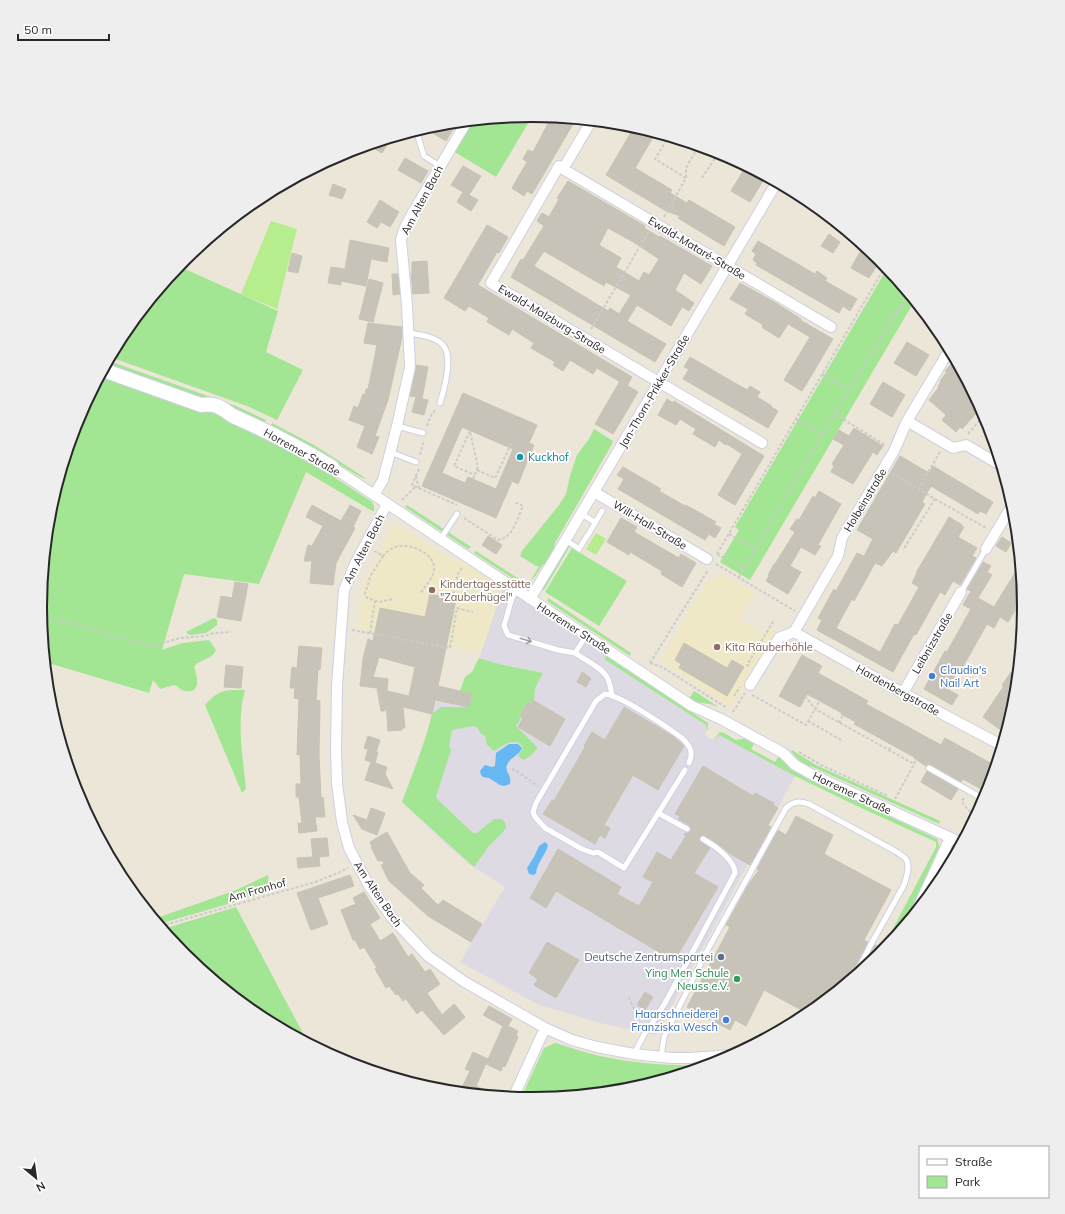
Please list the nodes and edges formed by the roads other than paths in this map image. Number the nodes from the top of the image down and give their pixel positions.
1 (589, 125) edge
2 (463, 127) edge
3 (418, 136) edge
4 (440, 166) junction
5 (563, 169) junction
6 (774, 187) edge
7 (727, 266) junction
8 (831, 327) dead end
9 (409, 333) junction
10 (947, 354) edge
11 (108, 372) edge
12 (659, 382) junction
13 (440, 403) road end
14 (907, 421) junction
15 (397, 426) junction
16 (424, 433) road end
17 (762, 443) dead end
18 (390, 452) junction
19 (418, 462) road end
20 (995, 462) edge
21 (332, 467) joint
22 (594, 492) junction
23 (374, 495) junction
24 (387, 504) junction
25 (602, 511) dead end
26 (1009, 511) edge
27 (457, 514) road end
28 (581, 514) junction
29 (595, 522) junction
30 (440, 540) junction
31 (566, 540) junction
32 (986, 548) joint
33 (710, 560) road end
34 (517, 590) junction
35 (962, 592) joint
36 (530, 599) junction
37 (794, 632) junction
38 (586, 636) junction
39 (575, 653) junction
40 (748, 689) road end
41 (903, 693) junction
42 (612, 696) junction
43 (998, 744) edge
44 (689, 763) dead end
45 (929, 768) dead end
46 (685, 770) dead end
47 (979, 797) edge
48 (658, 812) junction
49 (687, 829) dead end
50 (703, 838) dead end
51 (950, 838) junction
52 (958, 841) edge
53 (924, 894) edge
54 (861, 965) edge
55 (545, 1028) junction
56 (634, 1054) junction
57 (718, 1056) edge
58 (661, 1057) junction
59 (516, 1091) edge

1 - 5 street, Ewald-Malzburg-Straße
2 - 4 street, Am Alten Bach
3 - 4 lane
4 - 9 street, Am Alten Bach
5 - 7 street, Ewald-Mataré-Straße
5 - 12 street, Ewald-Malzburg-Straße
6 - 7 street, Jan-Thorn-Prikker-Straße
7 - 8 street, Ewald-Mataré-Straße
7 - 12 street, Jan-Thorn-Prikker-Straße
9 - 13 lane
9 - 15 street, Am Alten Bach
10 - 14 street, Holbeinstraße
11 - 21 main road, Horremer Straße
12 - 17 street, Ewald-Malzburg-Straße
12 - 22 street, Jan-Thorn-Prikker-Straße
14 - 20 street
14 - 37 street, Holbeinstraße
15 - 16 lane
15 - 18 street, Am Alten Bach
18 - 19 lane
18 - 23 street, Am Alten Bach
21 - 23 street, Horremer Straße
22 - 28 street, Jan-Thorn-Prikker-Straße
22 - 33 street, Will-Hall-Straße
23 - 24 street, Horremer Straße
24 - 30 street, Horremer Straße
24 - 55 street, Am Alten Bach
25 - 29 lane
26 - 32 street
27 - 30 lane
28 - 29 lane
28 - 31 street, Jan-Thorn-Prikker-Straße
29 - 31 lane
30 - 34 street, Horremer Straße
31 - 36 street, Jan-Thorn-Prikker-Straße
32 - 35 lane
34 - 36 street, Horremer Straße
34 -> 39 lane
35 - 41 street, Leibnizstraße
36 - 38 street, Horremer Straße
37 - 40 street
37 - 41 street, Hardenbergstraße
38 - 39 lane
38 - 51 street, Horremer Straße
39 - 42 lane
41 - 43 street, Hardenbergstraße
42 - 44 lane
42 - 48 lane
45 - 47 lane
46 - 48 lane
48 - 49 lane
50 - 56 lane
51 - 52 street, Horremer Straße
51 - 53 street
54 - 58 lane
55 - 56 street, Am Alten Bach
55 - 59 street
56 - 58 street, Am Alten Bach
57 - 58 street, Am Alten Bach

